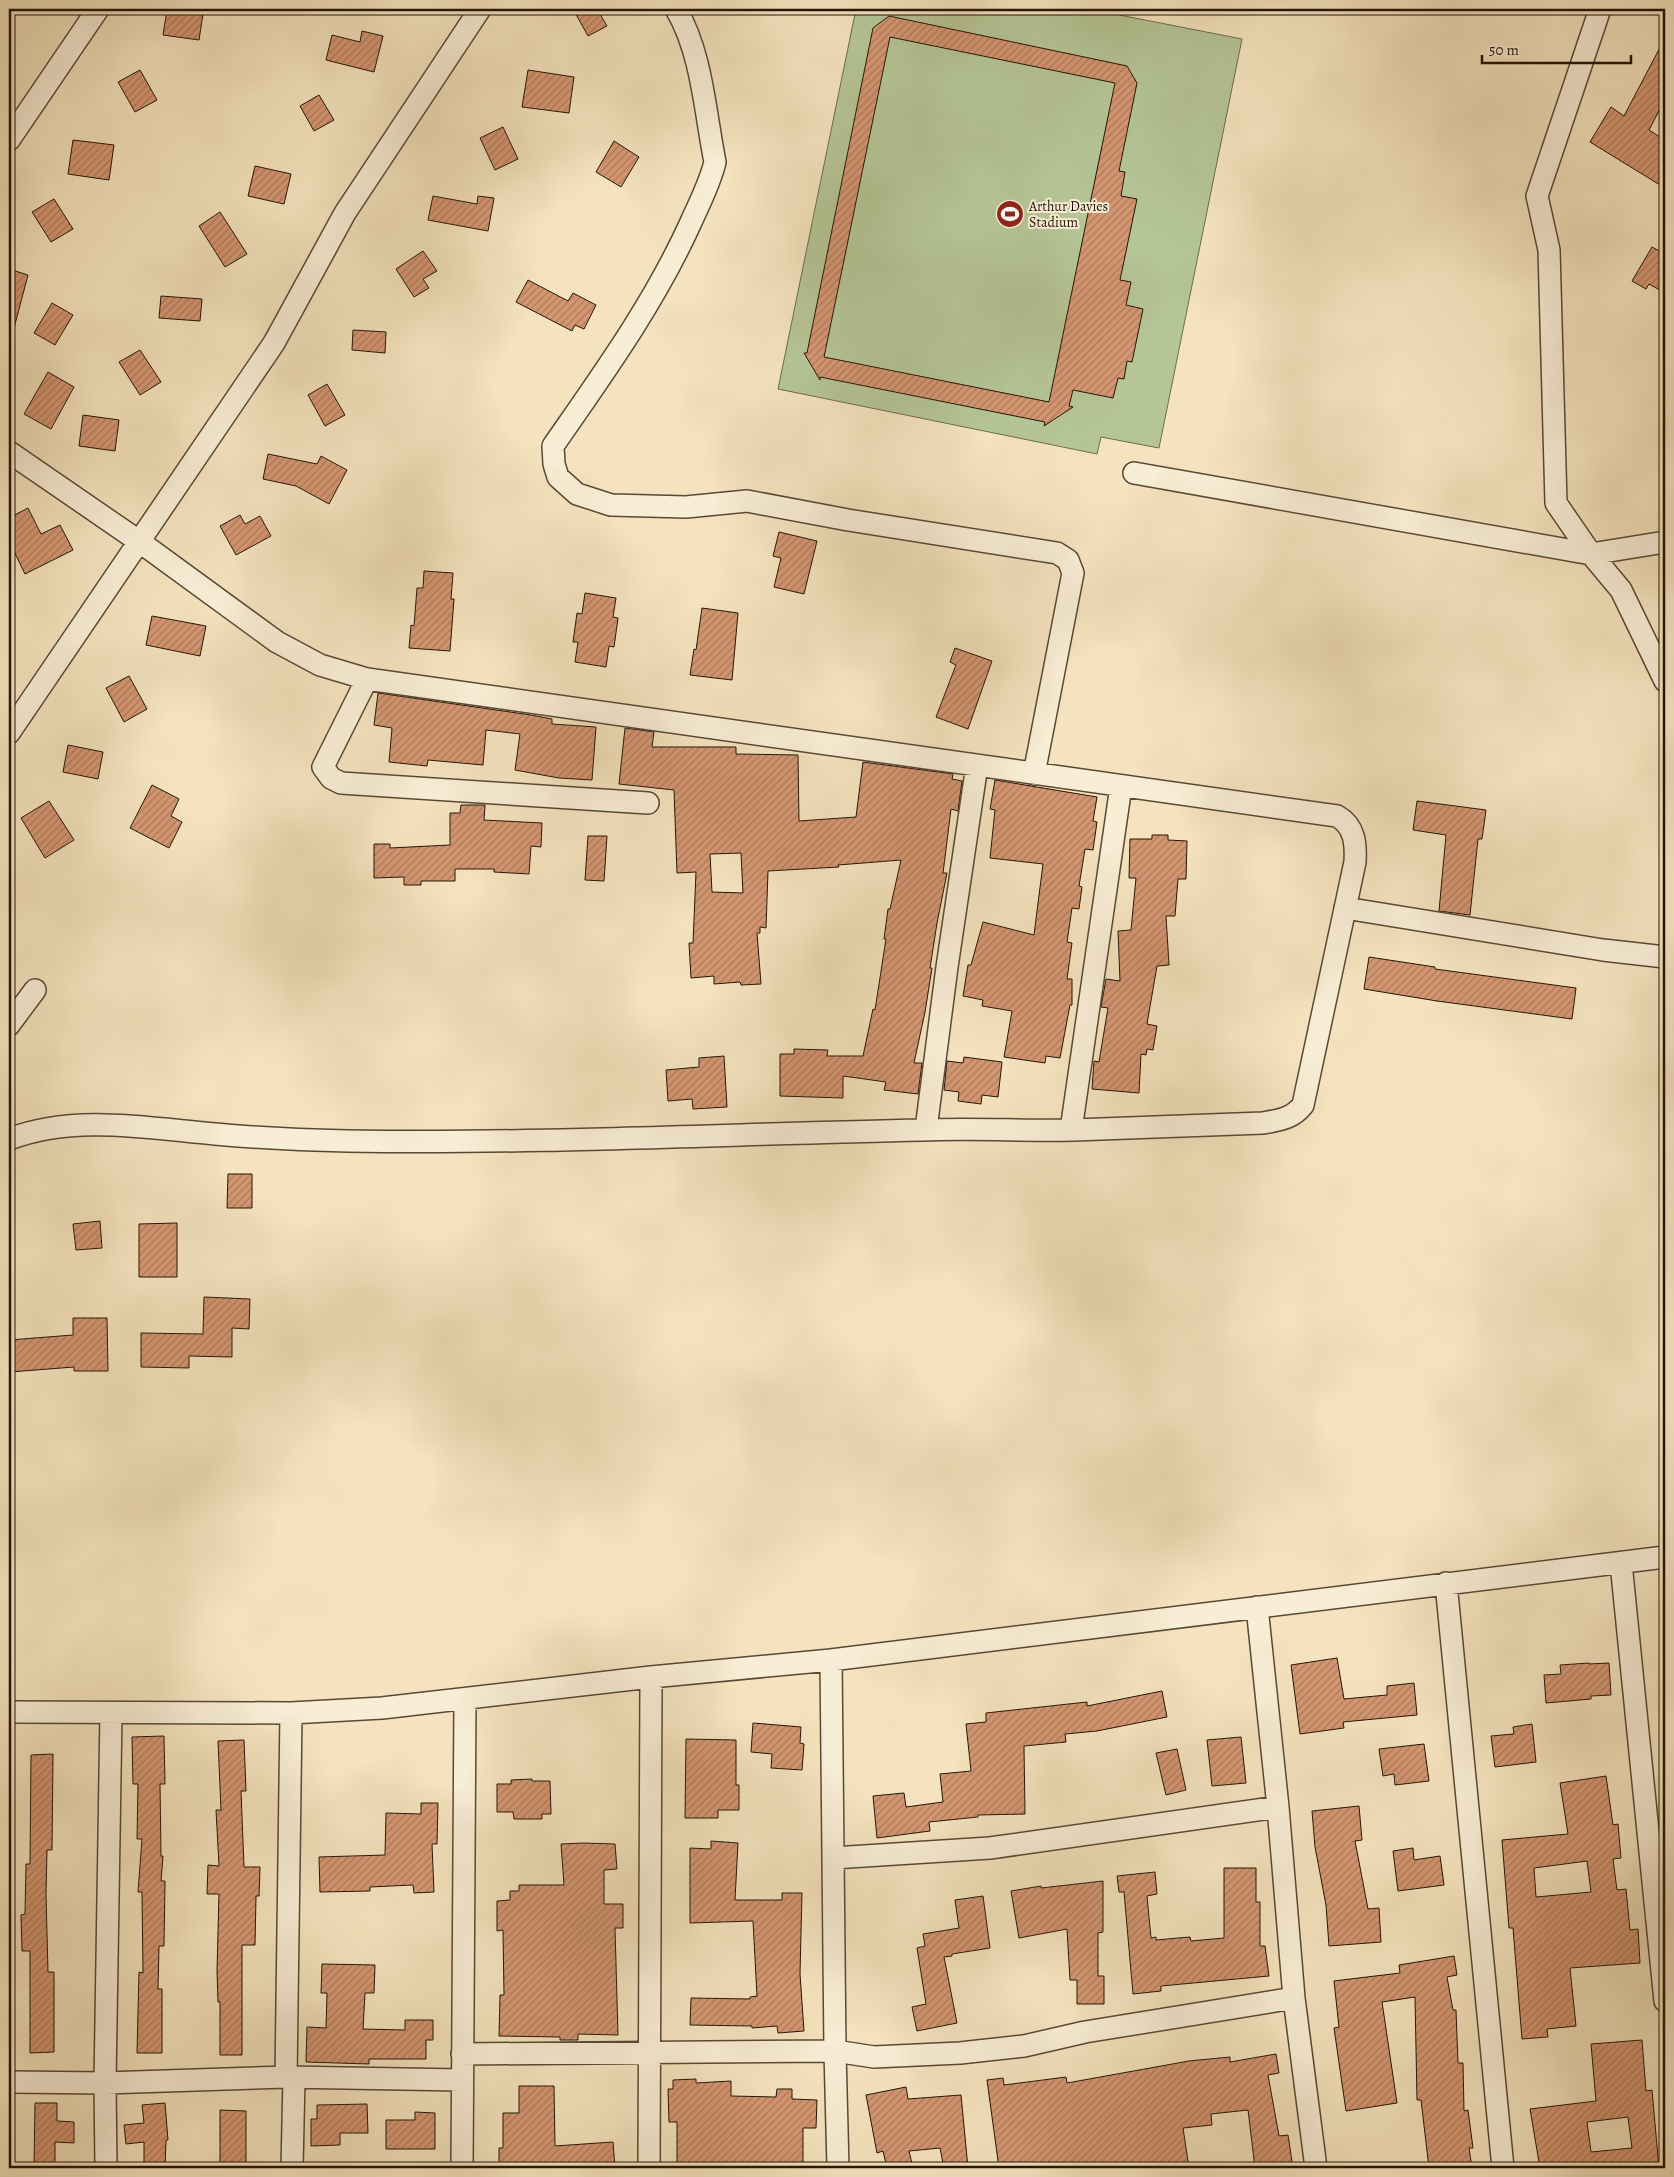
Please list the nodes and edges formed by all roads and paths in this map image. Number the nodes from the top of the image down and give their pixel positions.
1 (98, 9) edge
2 (480, 9) edge
3 (676, 9) edge
4 (1600, 9) edge
5 (9, 140) edge
6 (9, 452) edge
7 (1134, 473) dead end
8 (140, 542) junction
9 (1665, 542) edge
10 (1591, 554) junction
11 (368, 679) junction
12 (1665, 680) edge
13 (9, 732) edge
14 (977, 765) junction
15 (1034, 774) junction
16 (1121, 786) junction
17 (648, 803) dead end
18 (1345, 908) junction
19 (1665, 957) edge
20 (34, 990) dead end
21 (9, 1025) edge
22 (926, 1130) junction
23 (1071, 1130) junction
24 (9, 1139) edge
25 (1665, 1557) edge
26 (1621, 1563) junction
27 (1446, 1583) junction
28 (1257, 1607) junction
29 (831, 1660) junction
30 (651, 1677) junction
31 (465, 1699) junction
32 (9, 1712) edge
33 (111, 1713) junction
34 (291, 1713) junction
35 (1278, 1807) junction
36 (833, 1858) junction
37 (1294, 1998) junction
38 (1665, 2001) edge
39 (835, 2051) junction
40 (648, 2052) junction
41 (462, 2054) junction
42 (290, 2078) junction
43 (461, 2080) junction
44 (9, 2082) edge
45 (105, 2083) junction
46 (106, 2168) edge
47 (292, 2168) edge
48 (462, 2168) edge
49 (649, 2168) edge
50 (838, 2168) edge
51 (1316, 2168) edge
52 (1503, 2168) edge

1 - 5 street
2 - 8 street
3 - 15 street
4 - 10 street
6 - 8 street
7 - 10 street
8 - 11 street
8 - 13 street
9 - 10 street
10 - 12 street
11 - 14 street
11 - 17 street
14 - 15 street
14 - 22 street
15 - 16 street
16 - 18 street
16 - 23 street
18 - 19 street
18 - 23 street
20 - 21 street
22 - 23 street
22 - 24 street
25 - 26 street
26 - 27 street
26 - 38 street
27 - 28 street
27 - 52 street
28 - 29 street
28 - 35 street
29 - 30 street
29 - 36 street
30 - 31 street
30 - 40 street
31 - 34 street
31 - 41 street
32 - 33 street
33 - 34 street
33 - 45 street
34 - 42 street
35 - 36 street
35 - 37 street
36 - 39 street
37 - 39 street
37 - 51 street
39 - 40 street
39 - 50 street
40 - 41 street
40 - 49 street
41 - 43 street
42 - 43 street
42 - 45 street
42 - 47 street
43 - 48 street
44 - 45 street
45 - 46 street

